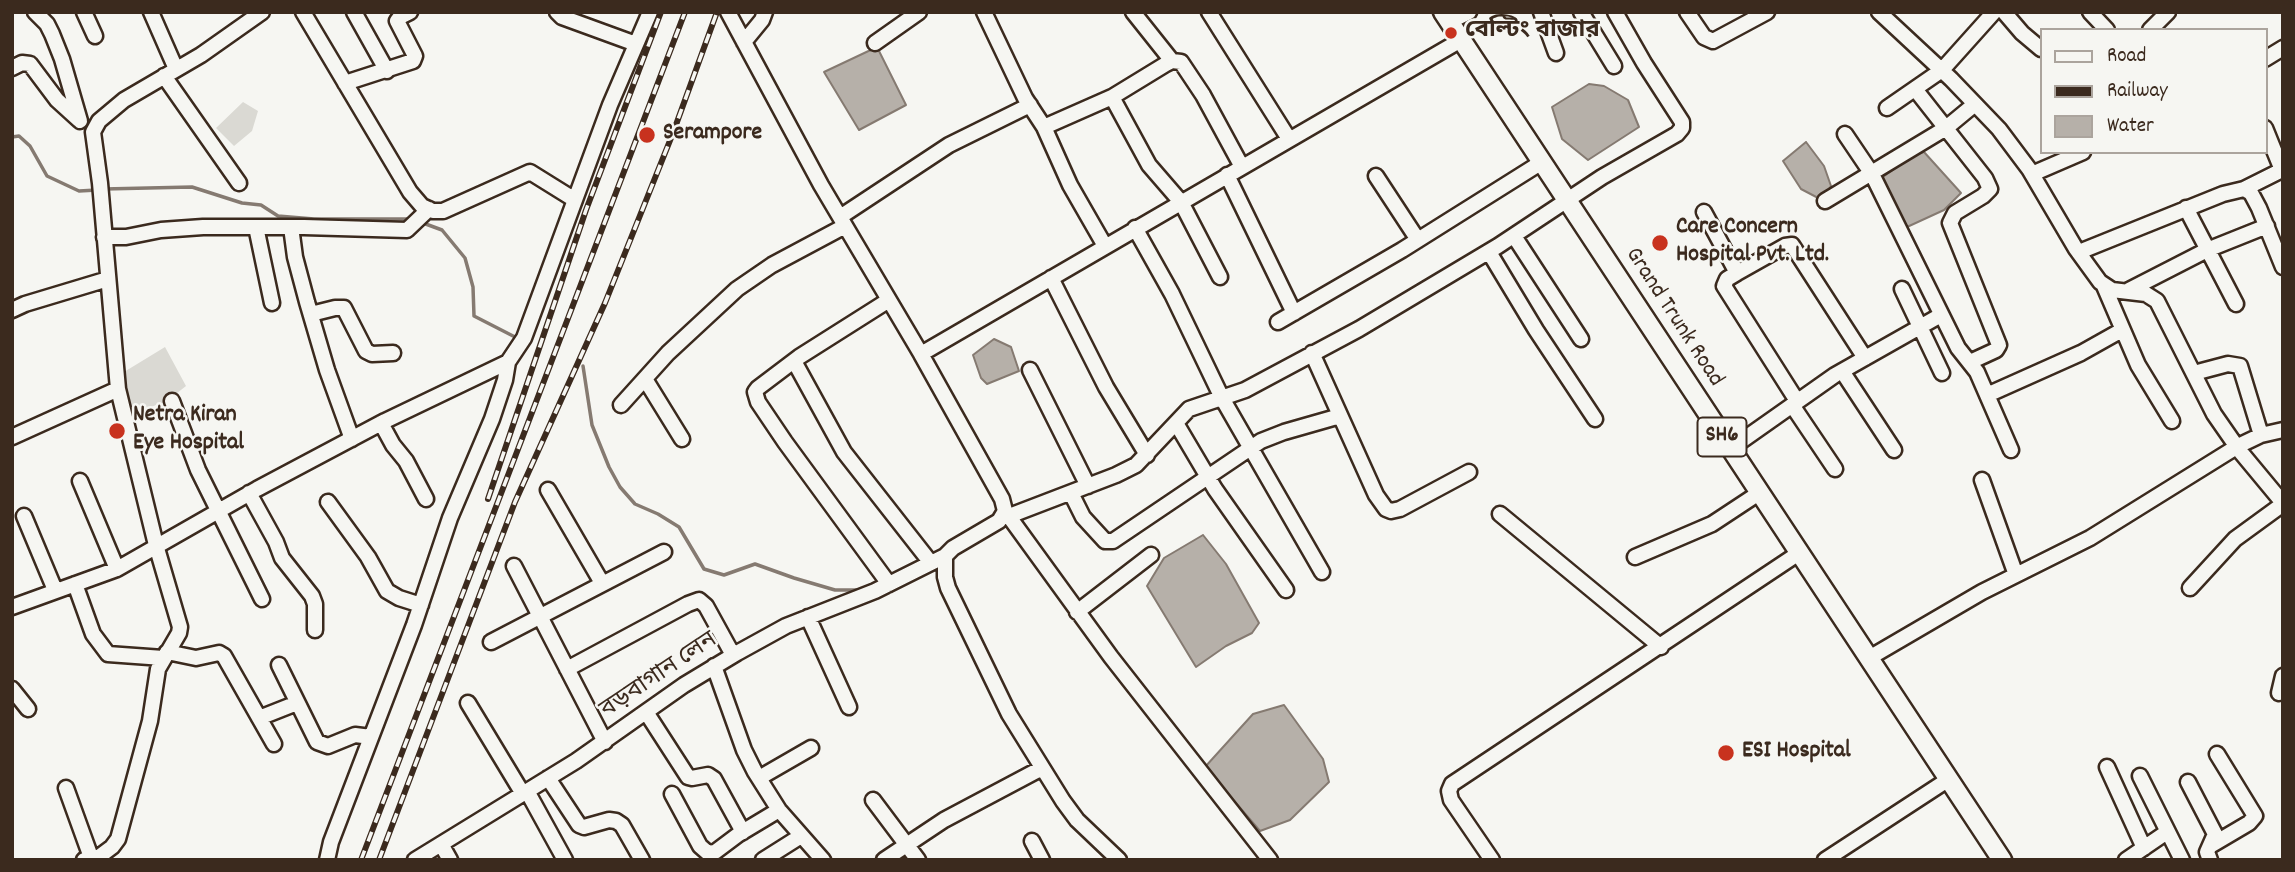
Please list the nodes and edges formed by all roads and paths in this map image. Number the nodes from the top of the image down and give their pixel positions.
1 (35, 12) edge
2 (84, 12) edge
3 (151, 12) edge
4 (262, 12) edge
5 (303, 12) edge
6 (354, 12) edge
7 (410, 12) edge
8 (557, 12) edge
9 (650, 12) edge
10 (728, 12) edge
11 (765, 12) edge
12 (919, 12) edge
13 (984, 12) edge
14 (1133, 12) edge
15 (1209, 12) edge
16 (1469, 12) edge
17 (1541, 12) edge
18 (1581, 12) edge
19 (1615, 12) edge
20 (1687, 12) edge
21 (1767, 12) edge
22 (1879, 12) edge
23 (1994, 12) edge
24 (2004, 12) edge
25 (2090, 12) edge
26 (2168, 12) edge
27 (1446, 17) edge
28 (2105, 28) edge
29 (2152, 28) edge
30 (94, 36) dead end
31 (1461, 40) junction
32 (744, 42) junction
33 (875, 43) dead end
34 (636, 44) junction
35 (2039, 47) edge
36 (2283, 48) edge
37 (1556, 53) dead end
38 (2267, 58) edge
39 (1172, 61) junction
40 (1614, 66) dead end
41 (12, 68) edge
42 (387, 71) junction
43 (1941, 71) junction
44 (170, 72) junction
45 (345, 83) junction
46 (1915, 89) junction
47 (1112, 97) junction
48 (1975, 104) junction
49 (1030, 105) junction
50 (1887, 108) dead end
51 (80, 121) junction
52 (1044, 127) junction
53 (1946, 128) junction
54 (93, 132) junction
55 (2267, 133) edge
56 (1845, 134) dead end
57 (1289, 139) junction
58 (2077, 154) edge
59 (1542, 162) junction
60 (1242, 167) junction
61 (2282, 170) edge
62 (1872, 174) junction
63 (2032, 174) junction
64 (1227, 175) junction
65 (1376, 176) dead end
66 (239, 184) dead end
67 (2244, 189) junction
68 (575, 200) junction
69 (1567, 200) junction
70 (1825, 201) dead end
71 (1181, 202) junction
72 (2186, 208) junction
73 (429, 209) junction
74 (1704, 212) dead end
75 (842, 221) junction
76 (2267, 226) junction
77 (256, 227) junction
78 (291, 227) junction
79 (1135, 228) junction
80 (1514, 236) junction
81 (104, 237) junction
82 (1418, 240) junction
83 (1105, 246) junction
84 (2207, 250) junction
85 (1489, 251) junction
86 (2079, 252) junction
87 (2283, 267) edge
88 (1737, 273) junction
89 (1220, 277) dead end
90 (1051, 278) junction
91 (108, 279) junction
92 (2104, 286) junction
93 (1902, 289) dead end
94 (2128, 291) junction
95 (889, 300) junction
96 (272, 303) dead end
97 (2236, 304) dead end
98 (12, 310) edge
99 (1294, 313) junction
100 (311, 314) junction
101 (1941, 314) junction
102 (1278, 322) dead end
103 (1919, 326) junction
104 (2122, 330) junction
105 (1581, 339) dead end
106 (393, 353) dead end
107 (1312, 353) junction
108 (921, 354) junction
109 (1865, 358) junction
110 (794, 361) junction
111 (508, 362) junction
112 (1970, 362) junction
113 (1030, 370) dead end
114 (1842, 371) junction
115 (1942, 373) dead end
116 (2194, 373) junction
117 (645, 379) junction
118 (117, 389) junction
119 (1987, 395) junction
120 (1222, 398) junction
121 (172, 401) dead end
122 (1795, 403) junction
123 (621, 405) dead end
124 (1340, 416) junction
125 (1595, 419) dead end
126 (2172, 421) dead end
127 (381, 423) junction
128 (1176, 423) junction
129 (2282, 432) edge
130 (2261, 435) junction
131 (12, 438) edge
132 (352, 439) junction
133 (682, 439) dead end
134 (2238, 446) junction
135 (1250, 448) junction
136 (1730, 449) junction
137 (1894, 450) dead end
138 (2011, 450) dead end
139 (1147, 455) junction
140 (1835, 469) dead end
141 (1469, 472) dead end
142 (1208, 478) junction
143 (1982, 480) dead end
144 (80, 481) dead end
145 (1088, 486) junction
146 (548, 490) dead end
147 (249, 493) junction
148 (1071, 493) junction
149 (1759, 493) junction
150 (426, 499) dead end
151 (328, 502) dead end
152 (2283, 503) edge
153 (219, 510) junction
154 (1007, 514) junction
155 (1500, 514) dead end
156 (24, 516) dead end
157 (156, 545) junction
158 (664, 552) dead end
159 (1799, 553) junction
160 (1151, 555) dead end
161 (1635, 557) dead end
162 (938, 560) junction
163 (514, 566) dead end
164 (117, 569) junction
165 (1322, 572) dead end
166 (2016, 575) junction
167 (602, 583) junction
168 (75, 584) junction
169 (889, 584) junction
170 (2190, 588) dead end
171 (55, 590) junction
172 (1286, 590) dead end
173 (262, 599) dead end
174 (421, 605) junction
175 (12, 607) edge
176 (1077, 612) junction
177 (540, 616) junction
178 (808, 617) junction
179 (315, 630) dead end
180 (491, 642) dead end
181 (1661, 647) junction
182 (165, 655) junction
183 (733, 655) junction
184 (1869, 658) junction
185 (279, 665) dead end
186 (714, 666) junction
187 (567, 669) junction
188 (2283, 676) edge
189 (12, 689) edge
190 (2279, 693) dead end
191 (297, 702) junction
192 (468, 703) dead end
193 (849, 707) dead end
194 (28, 709) dead end
195 (646, 712) junction
196 (259, 718) junction
197 (371, 737) junction
198 (605, 742) junction
199 (274, 744) dead end
200 (811, 748) dead end
201 (2217, 754) dead end
202 (2107, 767) dead end
203 (1042, 768) junction
204 (2140, 776) dead end
205 (548, 778) junction
206 (759, 778) junction
207 (1949, 779) junction
208 (2188, 782) dead end
209 (66, 788) dead end
210 (525, 792) junction
211 (672, 794) dead end
212 (873, 800) dead end
213 (779, 810) junction
214 (743, 831) junction
215 (2167, 832) junction
216 (801, 836) junction
217 (1032, 841) dead end
218 (441, 844) junction
219 (907, 844) junction
220 (2144, 848) junction
221 (2210, 853) edge
222 (89, 859) edge
223 (327, 860) edge
224 (415, 860) edge
225 (450, 860) edge
226 (565, 860) edge
227 (642, 860) edge
228 (763, 860) edge
229 (823, 860) edge
230 (884, 860) edge
231 (918, 860) edge
232 (1042, 860) edge
233 (1119, 860) edge
234 (1270, 860) edge
235 (1492, 860) edge
236 (1825, 860) edge
237 (2002, 860) edge
238 (2126, 860) edge
239 (2182, 860) edge

1 - 51 street
2 - 30 street
3 - 44 street
4 - 44 street
5 - 45 street
6 - 42 street
7 - 42 street
8 - 34 street
9 - 34 street
10 - 32 street
11 - 32 street
12 - 33 street
13 - 49 street
14 - 39 street
15 - 57 street
16 - 27 street
17 - 37 street
18 - 40 street
19 - 69 street
20 - 21 street
22 - 43 street
23 - 43 street
24 - 35 street
25 - 28 street
26 - 29 street
27 - 31 main road, Grand Trunk Road / SH6
31 - 57 street
31 - 59 main road, Grand Trunk Road / SH6
32 - 75 street
34 - 68 street
36 - 38 street
39 - 47 street
39 - 60 street
41 - 51 street
42 - 45 street
43 - 46 street
43 - 48 street
44 - 54 street
44 - 66 street
45 - 73 street
46 - 50 street
46 - 53 street
47 - 52 street
47 - 71 street
48 - 53 street
48 - 63 street
49 - 52 street
49 - 75 street
51 - 54 street
52 - 83 street
53 - 62 street
53 - 112 street
54 - 81 street
55 - 61 street
56 - 62 street
57 - 60 street
58 - 63 street
59 - 69 main road, Grand Trunk Road / SH6
59 - 82 street
60 - 64 street
61 - 67 street
62 - 70 street
62 - 101 street
63 - 86 street
64 - 71 street
64 - 99 street
65 - 82 street
67 - 72 street
67 - 76 street
68 - 73 street
68 - 111 street
69 - 80 street
69 - 136 main road, Grand Trunk Road / SH6
71 - 79 street
71 - 89 street
72 - 84 street
72 - 86 street
73 - 78 street
74 - 88 street
75 - 95 street
75 - 117 street
76 - 84 street
76 - 87 street
77 - 78 street
77 - 81 street
77 - 96 street
78 - 100 street
79 - 83 street
79 - 120 street
80 - 85 street
80 - 105 street
81 - 91 street
82 - 99 street
83 - 90 street
84 - 94 street
84 - 97 street
85 - 107 street
85 - 125 street
86 - 92 street
88 - 109 street
88 - 122 street
90 - 108 street
90 - 139 street
91 - 98 street
91 - 118 street
92 - 94 street
92 - 104 street
93 - 103 street
94 - 116 street
95 - 108 street
95 - 110 street
99 - 102 street
100 - 106 street
100 - 132 street
101 - 103 street
101 - 112 street
103 - 109 street
103 - 115 street
104 - 119 street
104 - 126 street
107 - 120 street
107 - 124 street
108 - 154 street
109 - 114 street
110 - 162 street
110 - 169 street
111 - 127 street
111 - 174 street
112 - 119 street
113 - 145 street
114 - 122 street
114 - 137 street
116 - 130 street
116 - 134 street
117 - 123 street
117 - 133 street
118 - 131 street
118 - 157 street
119 - 138 street
120 - 128 street
120 - 135 street
121 - 153 street
122 - 136 street
122 - 140 street
124 - 135 street
124 - 141 street
127 - 132 street
127 - 150 street
128 - 139 street
128 - 142 street
129 - 130 street
130 - 134 street
132 - 147 street
134 - 152 street
134 - 166 street
135 - 142 street
135 - 165 street
136 - 149 main road, Grand Trunk Road / SH6
139 - 145 street
142 - 148 street
142 - 172 street
143 - 166 street
144 - 164 street
145 - 148 street
146 - 167 street
147 - 153 street
147 - 179 street
148 - 154 street
149 - 159 main road, Grand Trunk Road / SH6
149 - 161 street
151 - 174 street
152 - 170 street
153 - 157 street
153 - 173 street
154 - 162 street, বড়বাগান লেন
154 - 176 street
155 - 181 street
156 - 171 street
157 - 164 street
157 - 182 street
158 - 167 street
159 - 181 street
159 - 184 main road, Grand Trunk Road / SH6
160 - 176 street
162 - 169 street, বড়বাগান লেন
162 - 203 street
163 - 177 street
164 - 168 street
166 - 184 street
167 - 177 street
168 - 171 street
168 - 182 street
169 - 178 street, বড়বাগান লেন
171 - 175 street
174 - 197 street
176 - 234 street
177 - 180 street
177 - 187 street
178 - 183 street, বড়বাগান লেন
178 - 193 street
181 - 235 street
182 - 196 street
182 - 222 street
183 - 186 street, বড়বাগান লেন
183 - 187 street
184 - 207 main road, Grand Trunk Road / SH6
185 - 191 street
186 - 195 street, বড়বাগান লেন
186 - 206 street
187 - 198 street
188 - 190 street
189 - 194 street
191 - 196 street
191 - 197 street
192 - 210 street
195 - 198 street, বড়বাগান লেন
195 - 214 street
196 - 199 street
197 - 223 street
198 - 205 street, বড়বাগান লেন
200 - 206 street
201 - 221 street
202 - 220 street
203 - 219 street
203 - 233 street
204 - 215 street
205 - 210 street, বড়বাগান লেন
205 - 227 street
206 - 213 street
207 - 236 street
207 - 237 main road, Grand Trunk Road / SH6
208 - 221 street
209 - 222 street
210 - 218 street, বড়বাগান লেন
210 - 226 street
211 - 214 street
212 - 219 street
213 - 214 street
213 - 216 street
215 - 220 street
215 - 239 street
216 - 228 street
216 - 229 street
217 - 232 street
218 - 224 street, বড়বাগান লেন
218 - 225 street
219 - 230 street
219 - 231 street
220 - 238 street

